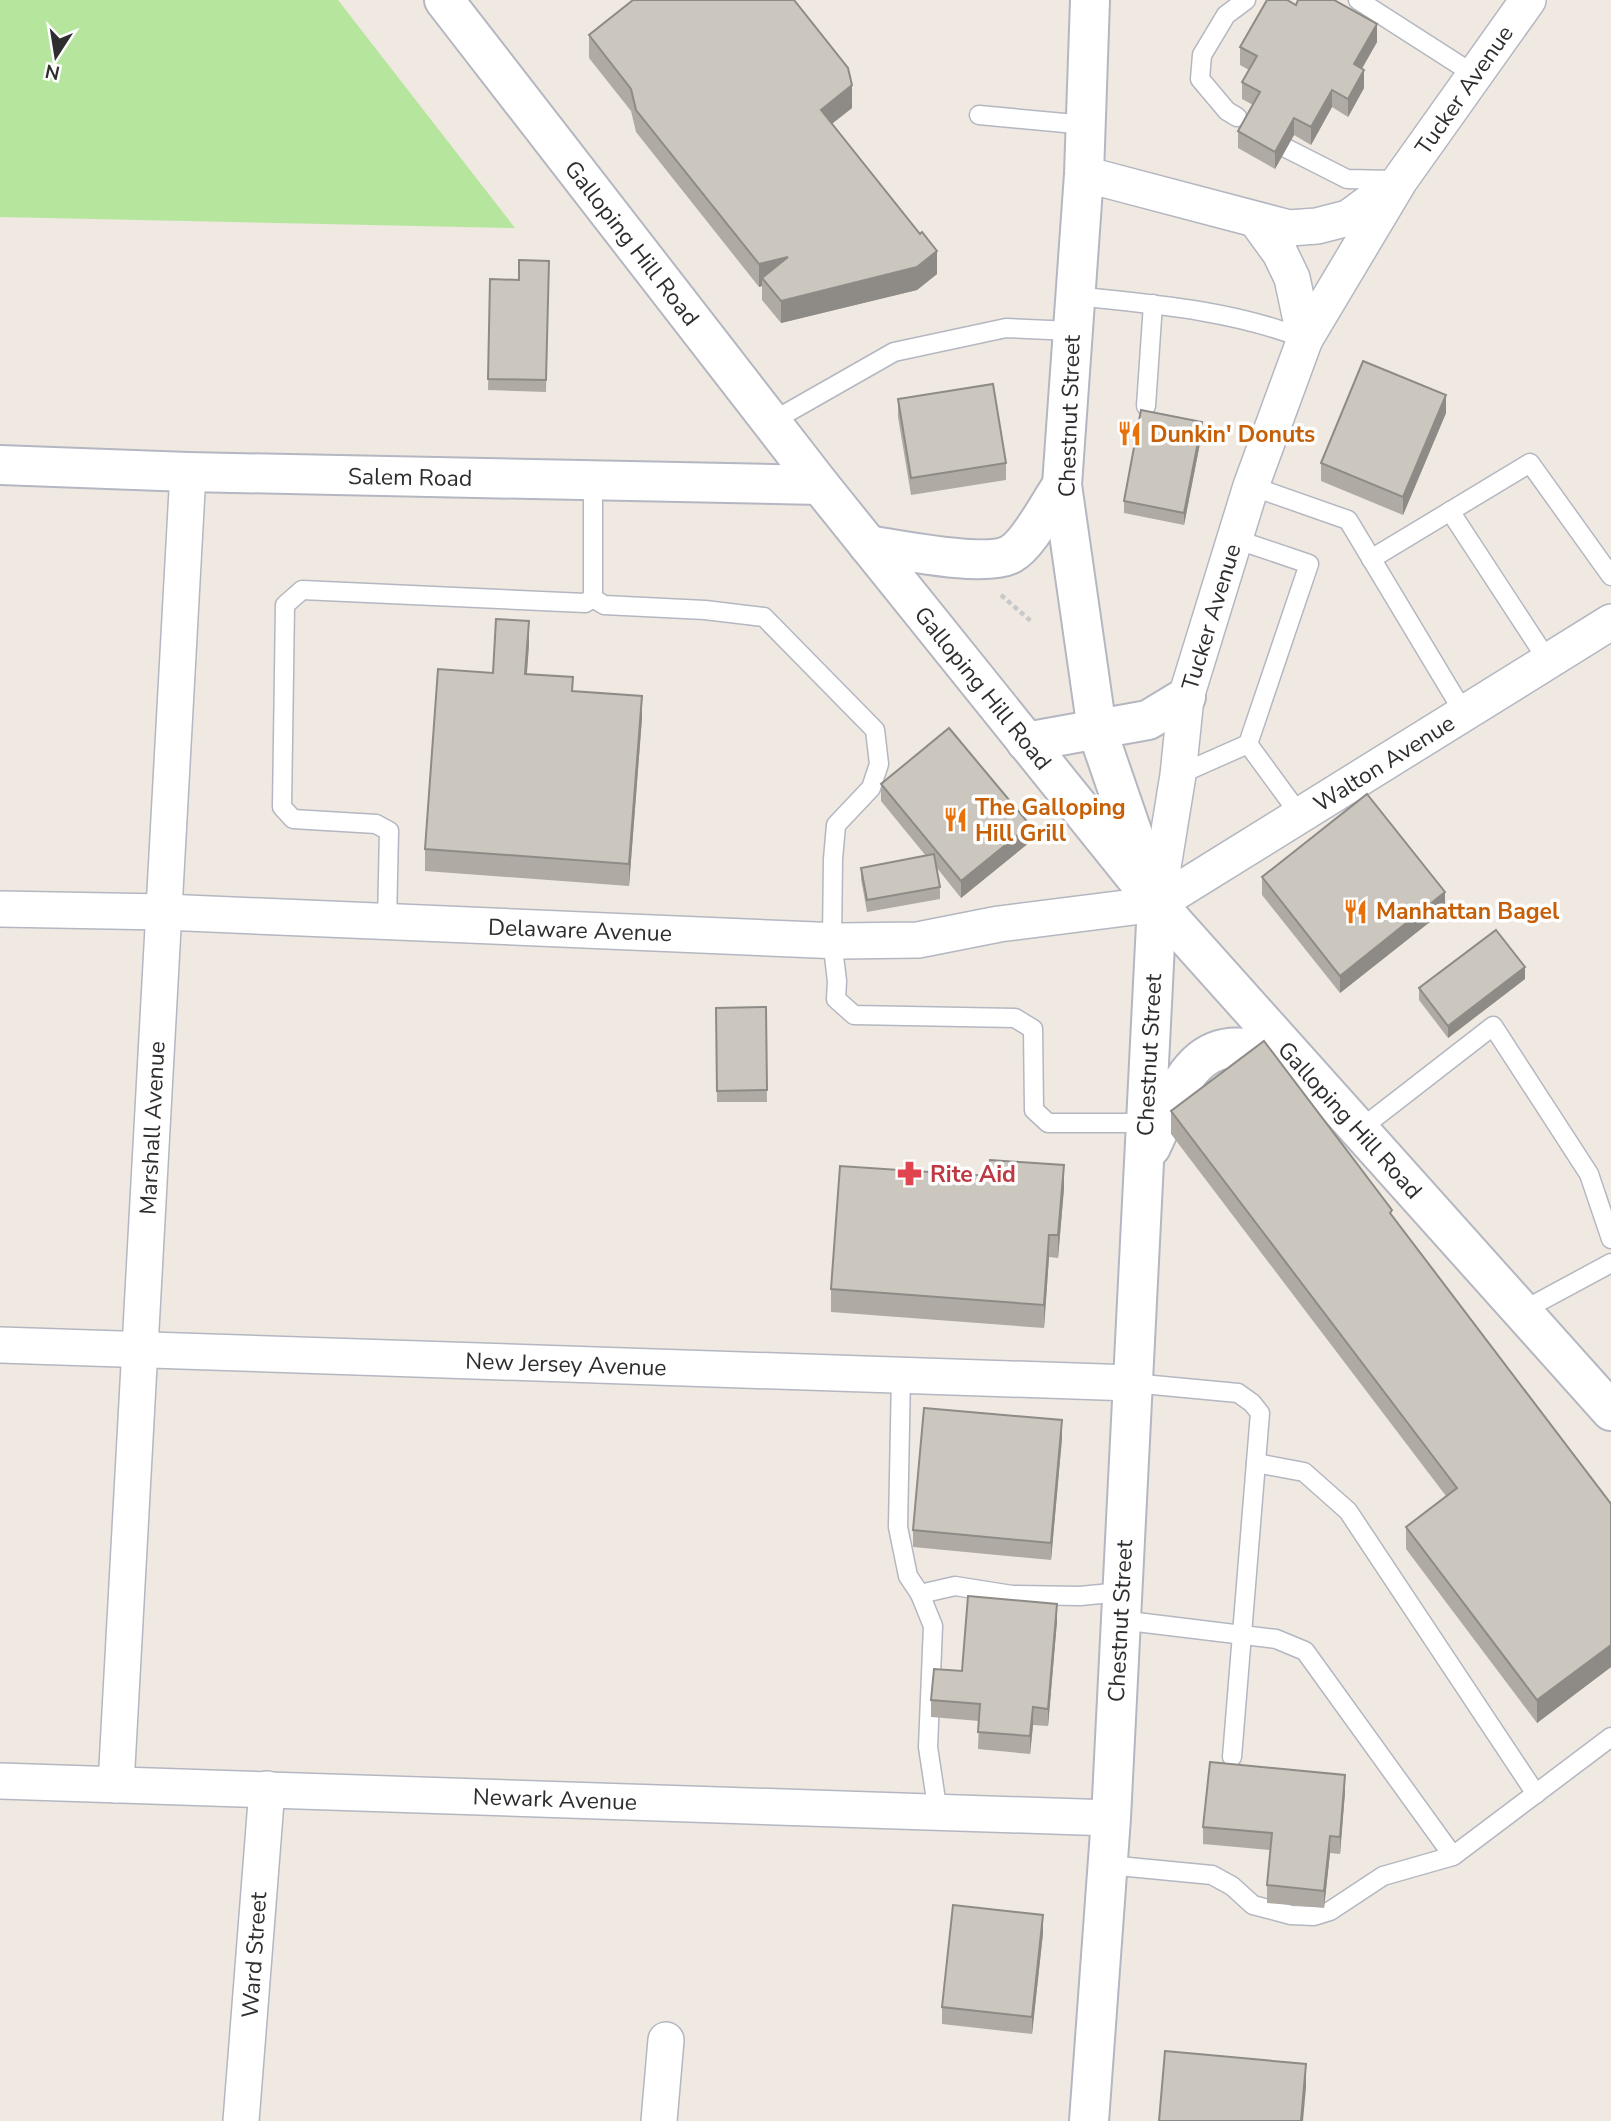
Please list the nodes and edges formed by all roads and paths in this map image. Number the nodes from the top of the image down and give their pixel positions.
1 (444, 0) edge
2 (1090, 0) edge
3 (1246, 0) edge
4 (1358, 0) edge
5 (1528, 0) edge
6 (1475, 75) junction
7 (979, 115) dead end
8 (1237, 117) dead end
9 (1086, 125) junction
10 (1278, 144) edge
11 (1084, 174) junction
12 (1400, 180) junction
13 (1256, 220) junction
14 (1153, 304) junction
15 (1073, 314) junction
16 (1304, 340) junction
17 (1146, 406) dead end
18 (771, 422) junction
19 (0, 465) edge
20 (188, 472) junction
21 (593, 480) junction
22 (820, 485) junction
23 (1062, 485) junction
24 (1251, 486) junction
25 (1450, 511) junction
26 (1235, 539) junction
27 (869, 545) junction
28 (1371, 559) junction
29 (1611, 576) edge
30 (999, 592) dead end
31 (593, 598) junction
32 (1032, 622) dead end
33 (1611, 622) edge
34 (1548, 661) junction
35 (1186, 697) junction
36 (1464, 713) junction
37 (1097, 730) junction
38 (1026, 742) junction
39 (1248, 744) junction
40 (1178, 775) junction
41 (1300, 815) junction
42 (1157, 904) junction
43 (0, 909) edge
44 (164, 912) junction
45 (387, 922) junction
46 (832, 940) junction
47 (1305, 1070) junction
48 (1145, 1123) junction
49 (1359, 1130) junction
50 (1143, 1165) junction
51 (1611, 1239) edge
52 (1611, 1264) edge
53 (1522, 1311) junction
54 (0, 1345) edge
55 (140, 1349) junction
56 (901, 1375) junction
57 (1132, 1383) junction
58 (1611, 1411) edge
59 (1256, 1463) junction
60 (920, 1594) junction
61 (1121, 1606) junction
62 (1241, 1635) junction
63 (1611, 1737) edge
64 (1232, 1757) dead end
65 (0, 1781) edge
66 (116, 1785) junction
67 (267, 1789) junction
68 (1536, 1794) junction
69 (938, 1813) junction
70 (1111, 1818) junction
71 (1453, 1856) junction
72 (1108, 1866) junction
73 (666, 2040) dead end
74 (241, 2121) edge
75 (659, 2121) edge
76 (1089, 2121) edge

1 - 18 main road, Galloping Hill Road
2 - 9 main road, Chestnut Street
3 - 8 lane
4 - 6 lane
5 - 6 street, Tucker Avenue
6 - 12 street, Tucker Avenue
7 - 9 lane
9 - 11 main road, Chestnut Street
10 - 12 lane
11 - 13 street, Tucker Avenue
11 - 15 main road, Chestnut Street
12 - 13 street, Tucker Avenue
12 - 16 street, Tucker Avenue
13 - 16 street
14 - 15 lane
14 - 16 lane
14 - 17 lane
15 - 18 lane
15 - 23 main road, Chestnut Street
16 - 24 street, Tucker Avenue
18 - 22 main road, Galloping Hill Road
19 - 20 main road, Salem Road
20 - 21 main road, Salem Road
20 - 44 street, Marshall Avenue
21 - 22 main road, Salem Road
21 - 31 lane
22 - 27 main road, Galloping Hill Road
23 - 27 main road
23 - 37 main road, Chestnut Street
24 - 26 street, Tucker Avenue
24 - 28 lane
25 - 28 lane
25 - 29 lane
25 - 34 lane
26 - 35 street, Tucker Avenue
26 - 39 lane
27 - 38 main road, Galloping Hill Road
28 - 36 lane
30 - 32 path
31 - 45 lane
31 - 46 lane
33 - 34 street, Walton Avenue
34 - 36 street, Walton Avenue
35 - 37 main road
35 - 40 street, Tucker Avenue
36 - 41 street, Walton Avenue
37 - 38 main road
37 - 42 main road, Chestnut Street
38 - 42 main road, Galloping Hill Road
39 - 40 lane
39 - 41 lane
40 - 42 street, Tucker Avenue
41 - 42 street, Walton Avenue
42 - 46 street, Delaware Avenue
42 - 47 main road, Galloping Hill Road
42 - 48 main road, Chestnut Street
43 - 44 street, Delaware Avenue
44 - 45 street, Delaware Avenue
44 - 55 street, Marshall Avenue
45 - 46 street, Delaware Avenue
46 - 48 lane
47 - 49 main road, Galloping Hill Road
47 - 50 main road
48 - 50 main road, Chestnut Street
49 - 51 lane
49 - 53 main road, Galloping Hill Road
50 - 57 main road, Chestnut Street
52 - 53 lane
53 - 58 main road, Galloping Hill Road
54 - 55 street, New Jersey Avenue
55 - 56 street, New Jersey Avenue
55 - 66 street, Marshall Avenue
56 - 57 street, New Jersey Avenue
56 - 60 lane
57 - 59 lane
57 - 61 main road, Chestnut Street
59 - 62 lane
59 - 68 lane
60 - 61 lane
60 - 69 lane
61 - 62 lane
61 - 70 main road, Chestnut Street
62 - 64 lane
62 - 71 lane
63 - 68 lane
65 - 66 street, Newark Avenue
66 - 67 street, Newark Avenue
67 - 69 street, Newark Avenue
67 - 74 street, Ward Street
68 - 71 lane
69 - 70 street, Newark Avenue
70 - 72 main road, Chestnut Street
71 - 72 lane
72 - 76 main road, Chestnut Street
73 - 75 street

